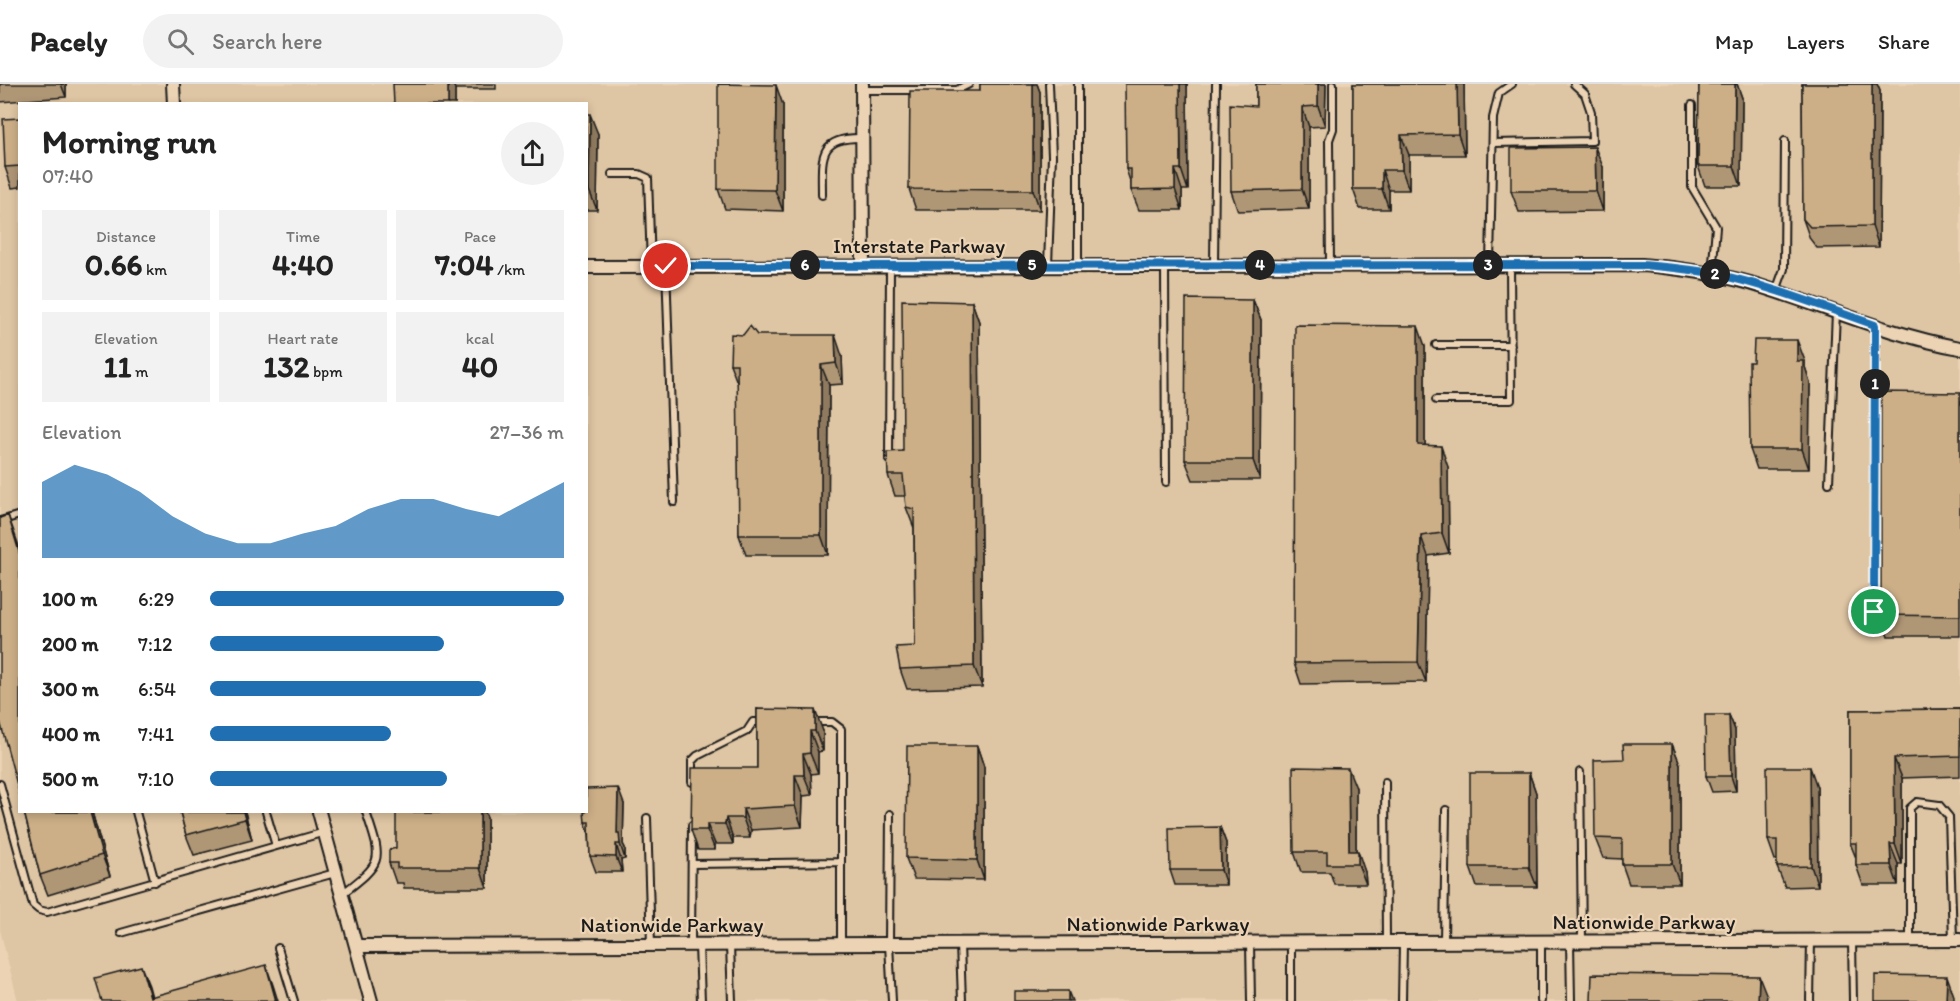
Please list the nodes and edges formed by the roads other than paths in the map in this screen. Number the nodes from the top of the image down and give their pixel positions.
1 (173, 84) edge
2 (969, 84) edge
3 (1049, 84) edge
4 (1078, 84) edge
5 (1216, 84) edge
6 (1333, 84) edge
7 (1512, 84) edge
8 (1574, 84) edge
9 (862, 87) edge
10 (174, 102) edge
11 (1692, 105) dead end
12 (862, 138) junction
13 (1785, 141) dead end
14 (1493, 143) junction
15 (612, 174) dead end
16 (822, 195) dead end
17 (864, 265) junction
18 (890, 265) junction
19 (1048, 265) junction
20 (1165, 265) junction
21 (1214, 265) junction
22 (1330, 265) junction
23 (1490, 265) junction
24 (1510, 265) junction
25 (651, 266) junction
26 (666, 266) junction
27 (1078, 266) junction
28 (588, 267) edge
29 (1712, 274) junction
30 (1776, 292) junction
31 (1836, 312) junction
32 (1875, 325) junction
33 (1436, 345) dead end
34 (1511, 345) junction
35 (1960, 348) edge
36 (1436, 400) dead end
37 (889, 461) edge
38 (1166, 482) dead end
39 (1828, 483) dead end
40 (674, 502) dead end
41 (18, 516) edge
42 (0, 521) edge
43 (1874, 612) dead end
44 (776, 722) edge
45 (809, 722) edge
46 (1580, 772) dead end
47 (1385, 782) dead end
48 (0, 784) edge
49 (692, 795) edge
50 (1446, 810) dead end
51 (136, 813) edge
52 (266, 813) edge
53 (319, 813) edge
54 (366, 813) edge
55 (890, 814) dead end
56 (647, 818) dead end
57 (692, 818) edge
58 (325, 832) junction
59 (276, 846) junction
60 (841, 862) junction
61 (692, 864) junction
62 (336, 872) junction
63 (155, 882) junction
64 (342, 894) junction
65 (121, 933) dead end
66 (1811, 940) junction
67 (1852, 940) junction
68 (1910, 940) junction
69 (1957, 940) edge
70 (1291, 942) junction
71 (1386, 942) junction
72 (1403, 942) junction
73 (1444, 942) junction
74 (1541, 942) junction
75 (1576, 942) junction
76 (1250, 943) junction
77 (841, 944) junction
78 (889, 944) junction
79 (960, 944) junction
80 (651, 945) junction
81 (695, 945) junction
82 (729, 945) junction
83 (356, 946) junction
84 (278, 948) dead end
85 (1810, 999) edge
86 (1571, 1000) edge
87 (294, 1001) edge
88 (371, 1001) edge
89 (701, 1001) edge
90 (732, 1001) edge
91 (892, 1001) edge
92 (962, 1001) edge
93 (1251, 1001) edge
94 (1291, 1001) edge
95 (1402, 1001) edge
96 (1541, 1001) edge
97 (1853, 1001) edge

1 - 10 street
2 - 9 lane
3 - 19 lane
4 - 27 lane
5 - 21 lane
6 - 22 lane
7 - 14 lane
8 - 14 lane
9 - 12 street
11 - 29 lane
12 - 16 lane
12 - 17 street
13 - 30 lane
14 - 23 lane
15 - 25 lane
17 - 18 street, Interstate Parkway
17 - 26 street, Interstate Parkway
18 - 19 street, Interstate Parkway
18 - 37 lane
19 - 27 street, Interstate Parkway
20 - 21 street, Interstate Parkway
20 - 27 street, Interstate Parkway
20 - 38 lane
21 - 22 street, Interstate Parkway
22 - 23 street, Interstate Parkway
23 - 24 street, Interstate Parkway
24 - 29 street, Interstate Parkway
24 - 34 lane
25 - 26 street, Interstate Parkway
25 - 28 street, Interstate Parkway
26 - 40 lane
29 - 30 street, Interstate Parkway
30 - 31 street, Interstate Parkway
31 - 32 street, Interstate Parkway
31 - 39 lane
32 - 35 street, Interstate Parkway
32 - 43 lane
33 - 34 lane
34 - 36 lane
41 - 42 lane
44 - 49 lane
45 - 60 lane
46 - 75 lane
47 - 71 lane
48 - 63 lane
50 - 73 lane
51 - 63 lane
52 - 59 lane
53 - 58 street
54 - 64 lane
55 - 78 lane
56 - 80 lane
57 - 61 lane
58 - 59 lane
58 - 62 street
59 - 63 lane
60 - 61 lane
60 - 77 lane
61 - 81 lane
62 - 64 street
62 - 65 lane
64 - 83 street
66 - 67 street, Nationwide Parkway
66 - 75 street, Nationwide Parkway
66 - 85 lane
67 - 68 street, Nationwide Parkway
67 - 97 lane
68 - 69 street, Nationwide Parkway
68 - 69 lane
70 - 71 street, Nationwide Parkway
70 - 76 street, Nationwide Parkway
70 - 94 lane
71 - 72 street, Nationwide Parkway
72 - 73 street, Nationwide Parkway
72 - 95 lane
73 - 74 street, Nationwide Parkway
74 - 75 street, Nationwide Parkway
74 - 96 lane
75 - 86 lane
76 - 79 street, Nationwide Parkway
76 - 93 lane
77 - 78 street, Nationwide Parkway
77 - 82 street, Nationwide Parkway
78 - 79 street, Nationwide Parkway
78 - 91 lane
79 - 92 lane
80 - 81 street, Nationwide Parkway
80 - 83 street, Nationwide Parkway
81 - 82 street, Nationwide Parkway
81 - 89 lane
82 - 90 lane
83 - 88 street
84 - 87 lane

